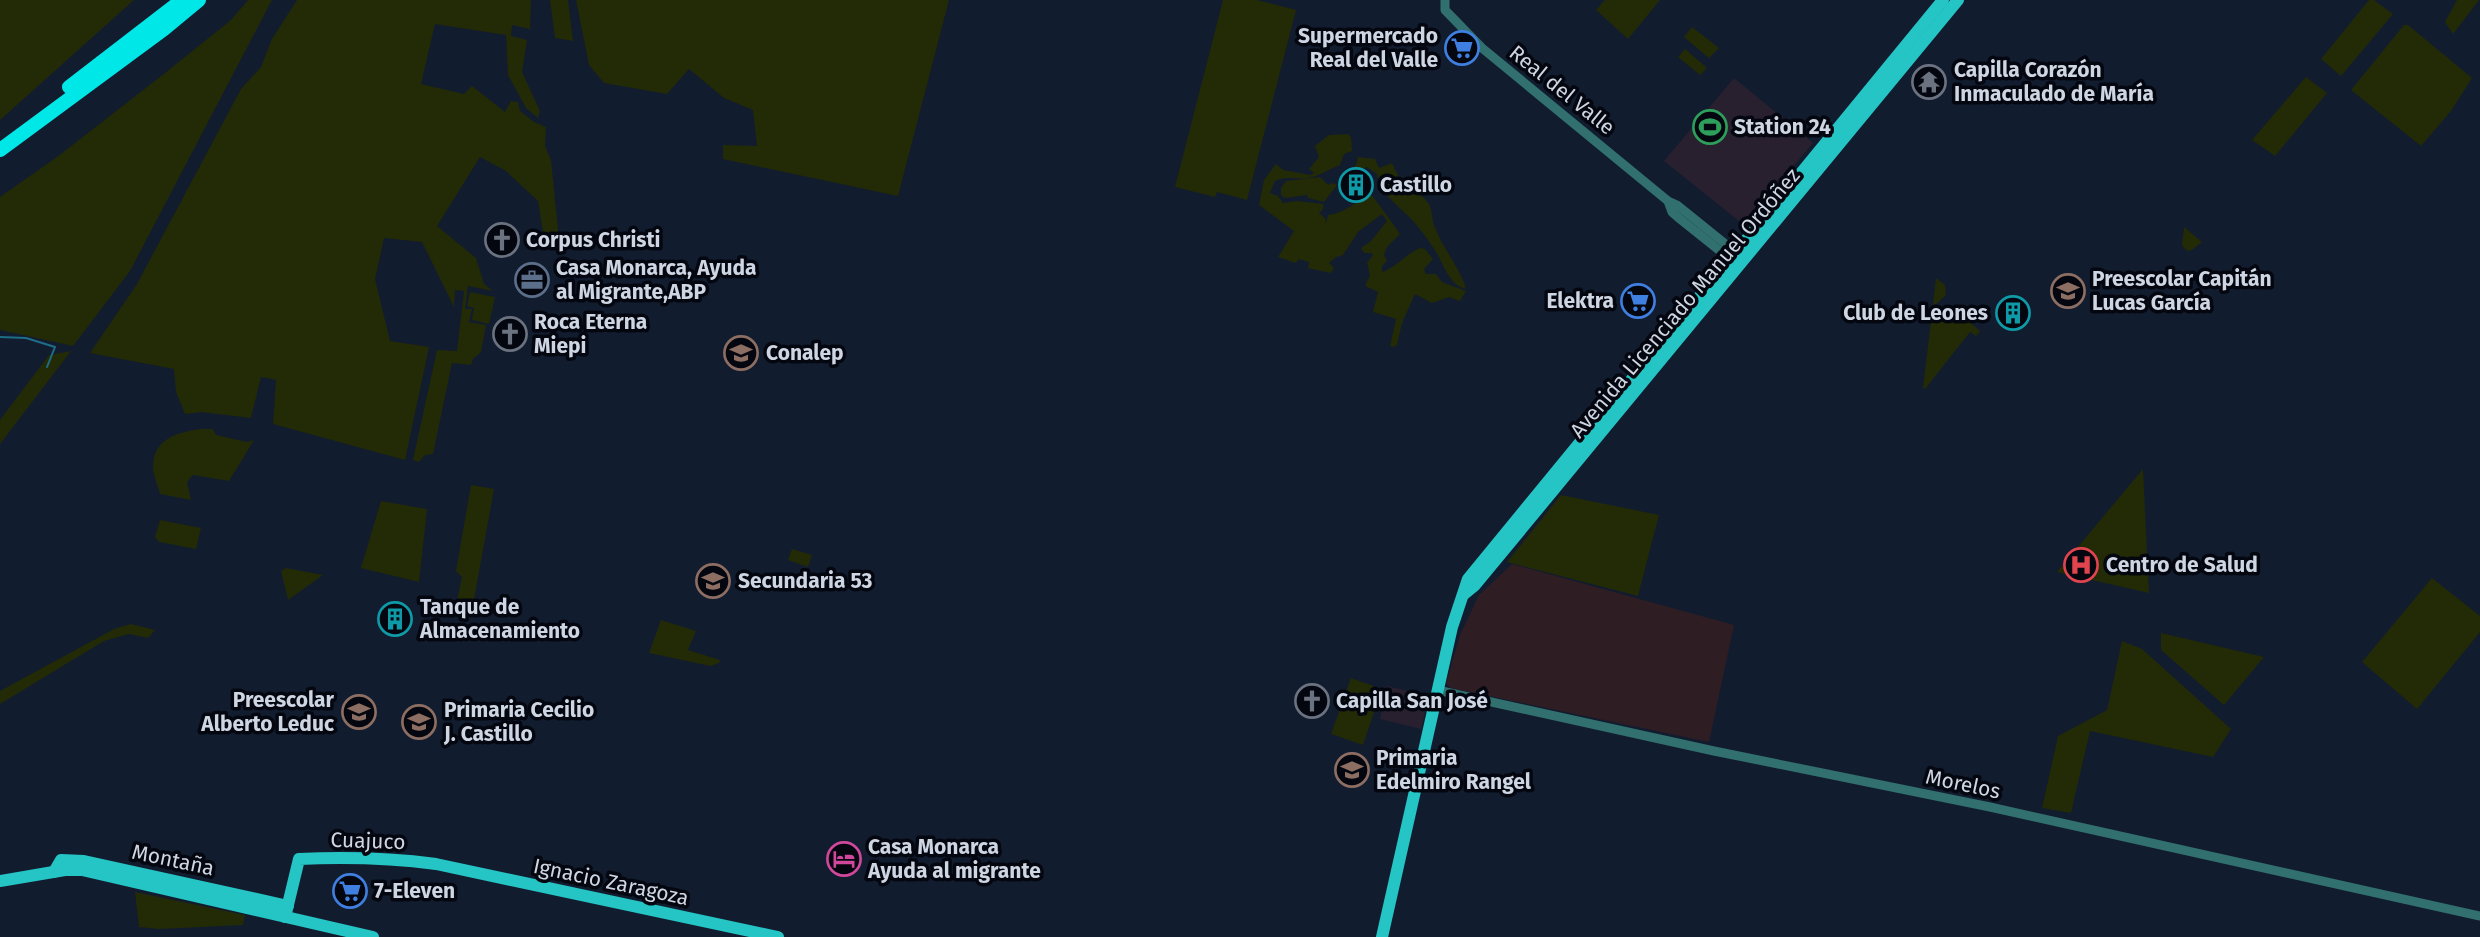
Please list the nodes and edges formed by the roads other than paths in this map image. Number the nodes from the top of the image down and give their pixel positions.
1 (182, 0) edge
2 (199, 0) edge
3 (1445, 0) edge
4 (1943, 0) edge
5 (1958, 0) edge
6 (0, 138) edge
7 (0, 150) edge
8 (1802, 178) junction
9 (1738, 260) junction
10 (1437, 691) junction
11 (436, 864) joint
12 (0, 881) edge
13 (287, 912) junction
14 (2480, 916) edge
15 (373, 937) edge
16 (778, 937) edge
17 (1382, 937) edge

1 - 6 highway
2 - 7 highway
3 - 9 street, Real del Valle
4 - 8 main road, Avenida Licenciado Manuel Ordóñez
5 - 8 main road, Avenida Licenciado Manuel Ordóñez
8 - 9 main road, Avenida Licenciado Manuel Ordóñez
8 - 9 main road, Avenida Licenciado Manuel Ordóñez
9 - 10 main road, Avenida Licenciado Manuel Ordóñez
10 - 14 street, Morelos
10 - 17 main road, Avenida Licenciado Manuel Ordóñez
11 - 13 main road, Cuajuco
11 - 16 main road, Ignacio Zaragoza
12 - 13 main road, Montaña
13 - 15 main road, Montaña

